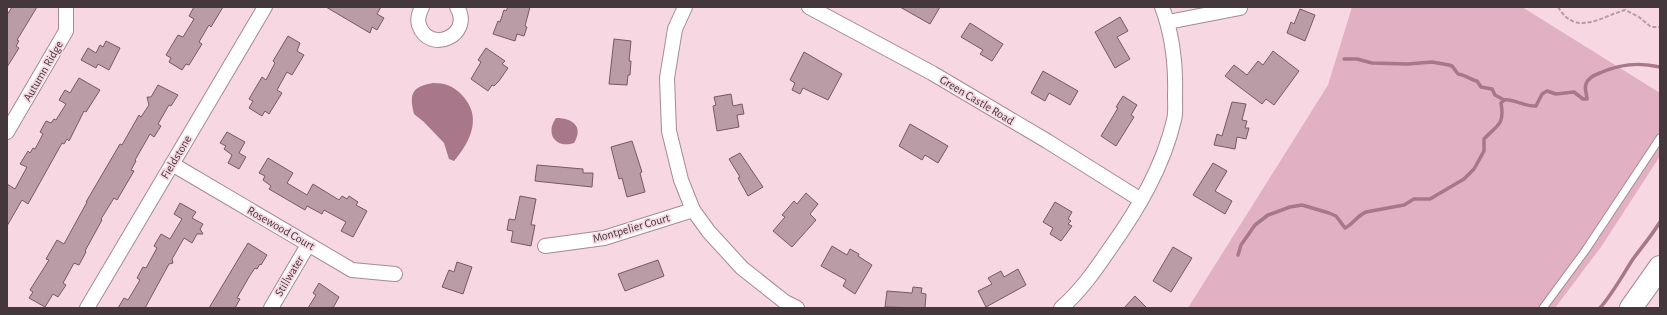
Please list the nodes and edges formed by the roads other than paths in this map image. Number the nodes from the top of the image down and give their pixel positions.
1 (66, 7) edge
2 (266, 7) edge
3 (422, 7) edge
4 (457, 7) edge
5 (685, 7) edge
6 (809, 7) edge
7 (1162, 7) edge
8 (1240, 8) dead end
9 (1168, 22) junction
10 (7, 132) edge
11 (1660, 138) edge
12 (172, 164) junction
13 (1141, 200) junction
14 (693, 210) junction
15 (308, 245) junction
16 (545, 246) dead end
17 (1660, 267) edge
18 (395, 274) dead end
19 (87, 308) edge
20 (271, 308) edge
21 (797, 308) edge
22 (1061, 308) edge
23 (1543, 308) edge
24 (1631, 308) edge

1 - 10 street, Autumn Ridge
2 - 12 street, Fieldstone
3 - 4 street
5 - 14 street
6 - 13 street, Green Castle Road
7 - 9 street
8 - 9 street
9 - 13 street
11 - 23 lane
12 - 15 street, Rosewood Court
12 - 19 street, Fieldstone
13 - 22 street
14 - 16 street, Montpelier Court
14 - 21 street
15 - 18 street, Rosewood Court
15 - 20 street, Stillwater
17 - 24 highway

